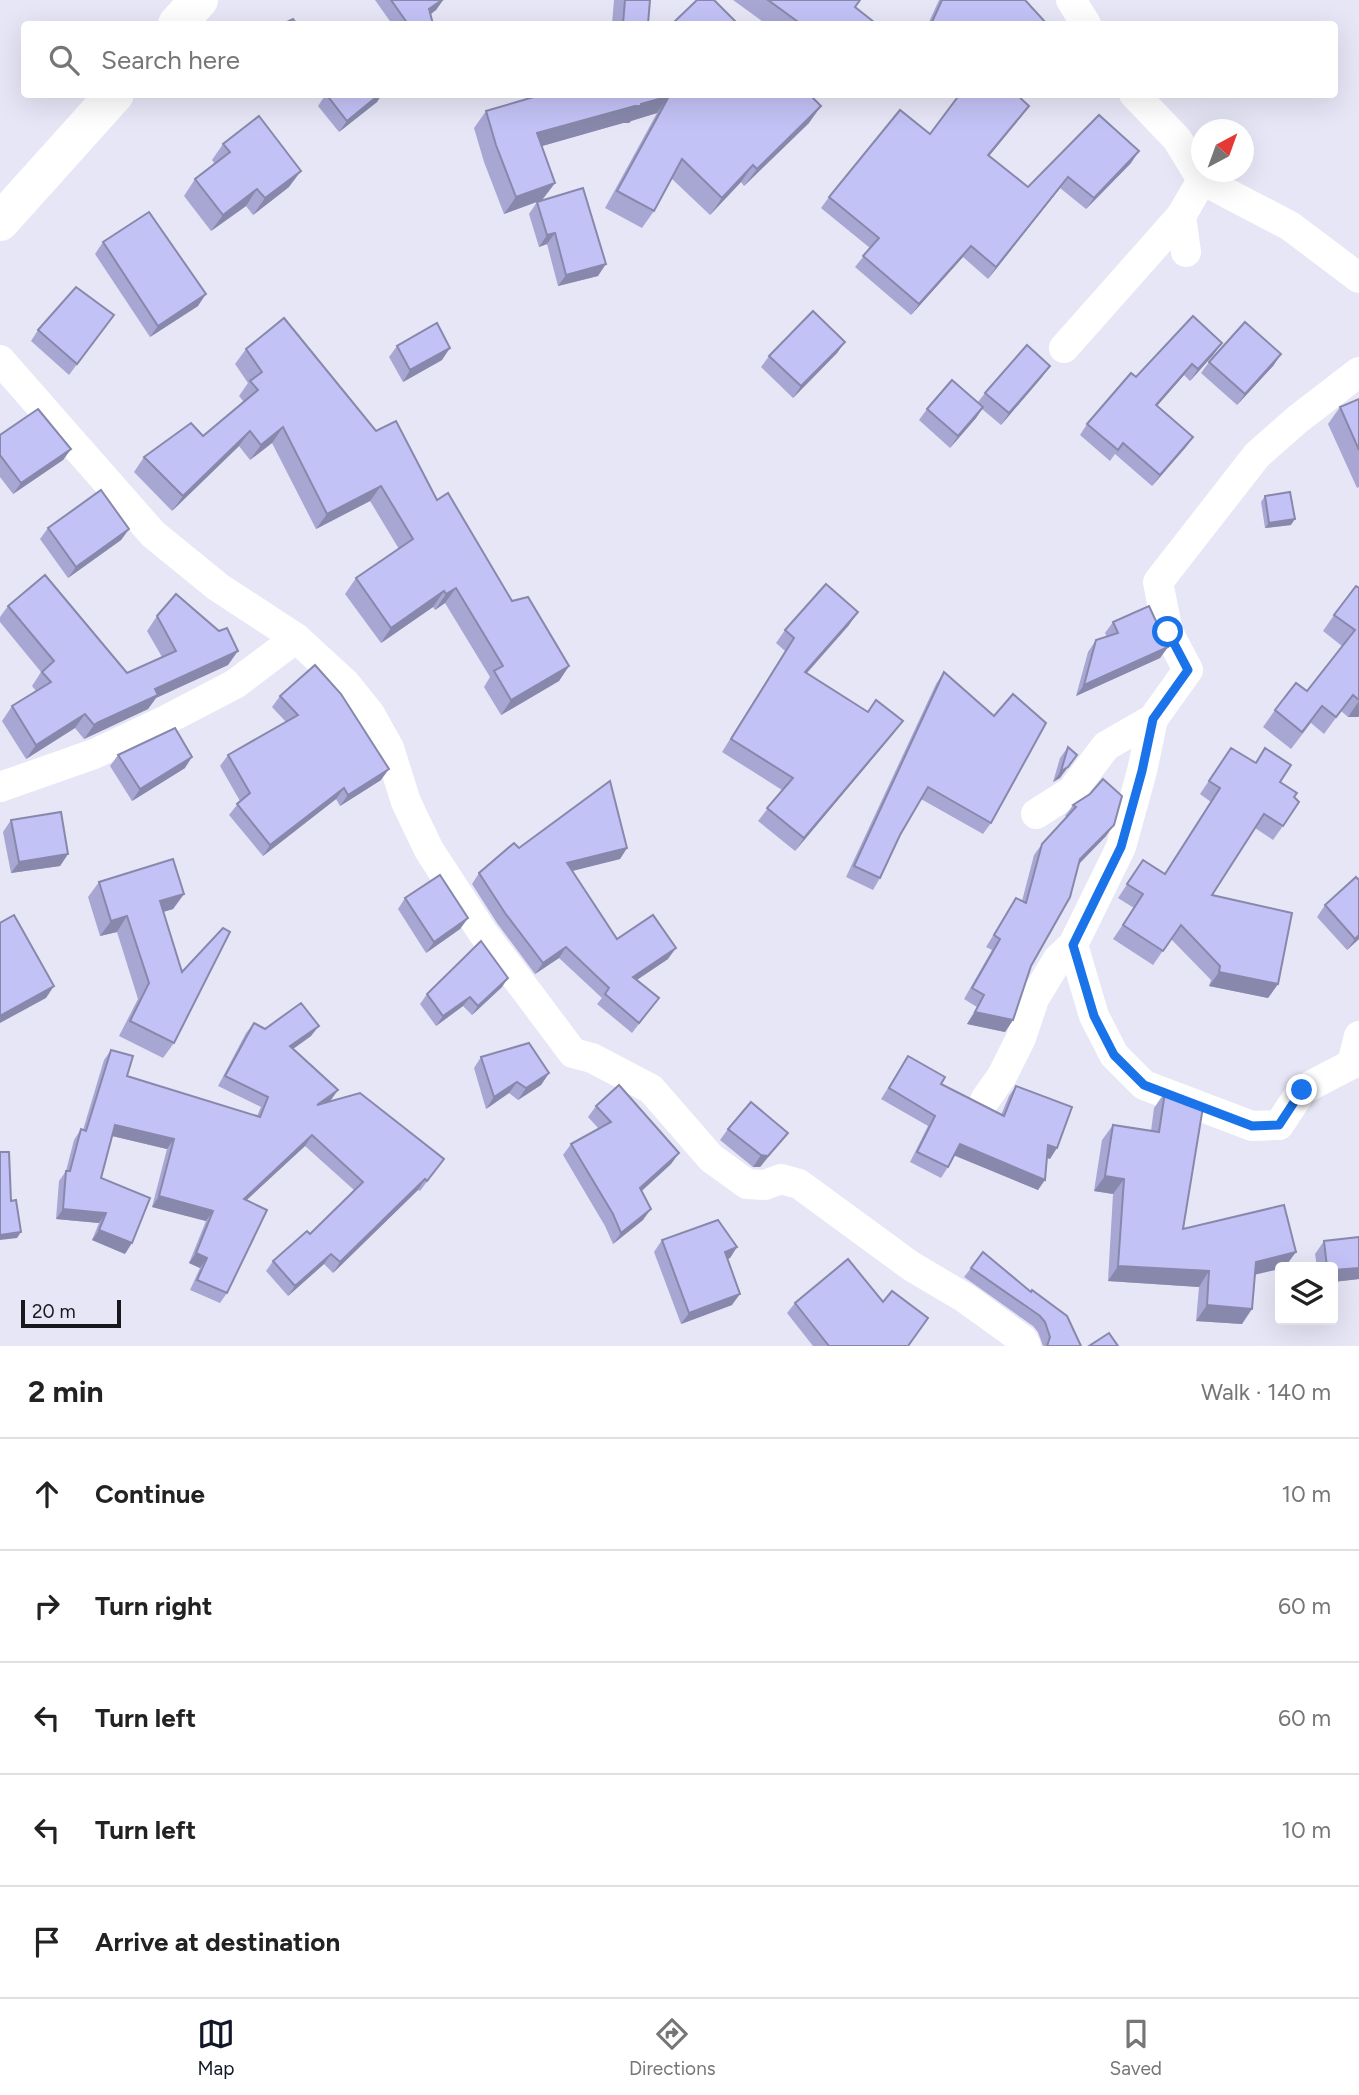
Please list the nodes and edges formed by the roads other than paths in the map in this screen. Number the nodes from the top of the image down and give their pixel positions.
1 (200, 0) edge
2 (1071, 0) edge
3 (180, 21) edge
4 (1084, 21) edge
5 (111, 98) edge
6 (1138, 98) edge
7 (1191, 162) edge
8 (1201, 182) edge
9 (1206, 182) edge
10 (1181, 216) junction
11 (0, 222) edge
12 (1186, 252) dead end
13 (1359, 278) edge
14 (1064, 348) dead end
15 (0, 360) edge
16 (1359, 372) edge
17 (296, 638) junction
18 (1153, 719) junction
19 (0, 786) edge
20 (1036, 814) dead end
21 (1073, 945) junction
22 (1359, 1036) edge
23 (985, 1100) dead end
24 (1026, 1346) edge

1 - 3 main road
2 - 4 street
5 - 11 main road
6 - 7 street
8 - 10 street
9 - 13 street
10 - 12 street
10 - 14 street
15 - 17 street
16 - 18 street
17 - 19 street
17 - 24 street
18 - 20 street
18 - 21 street
21 - 22 street
21 - 23 street

